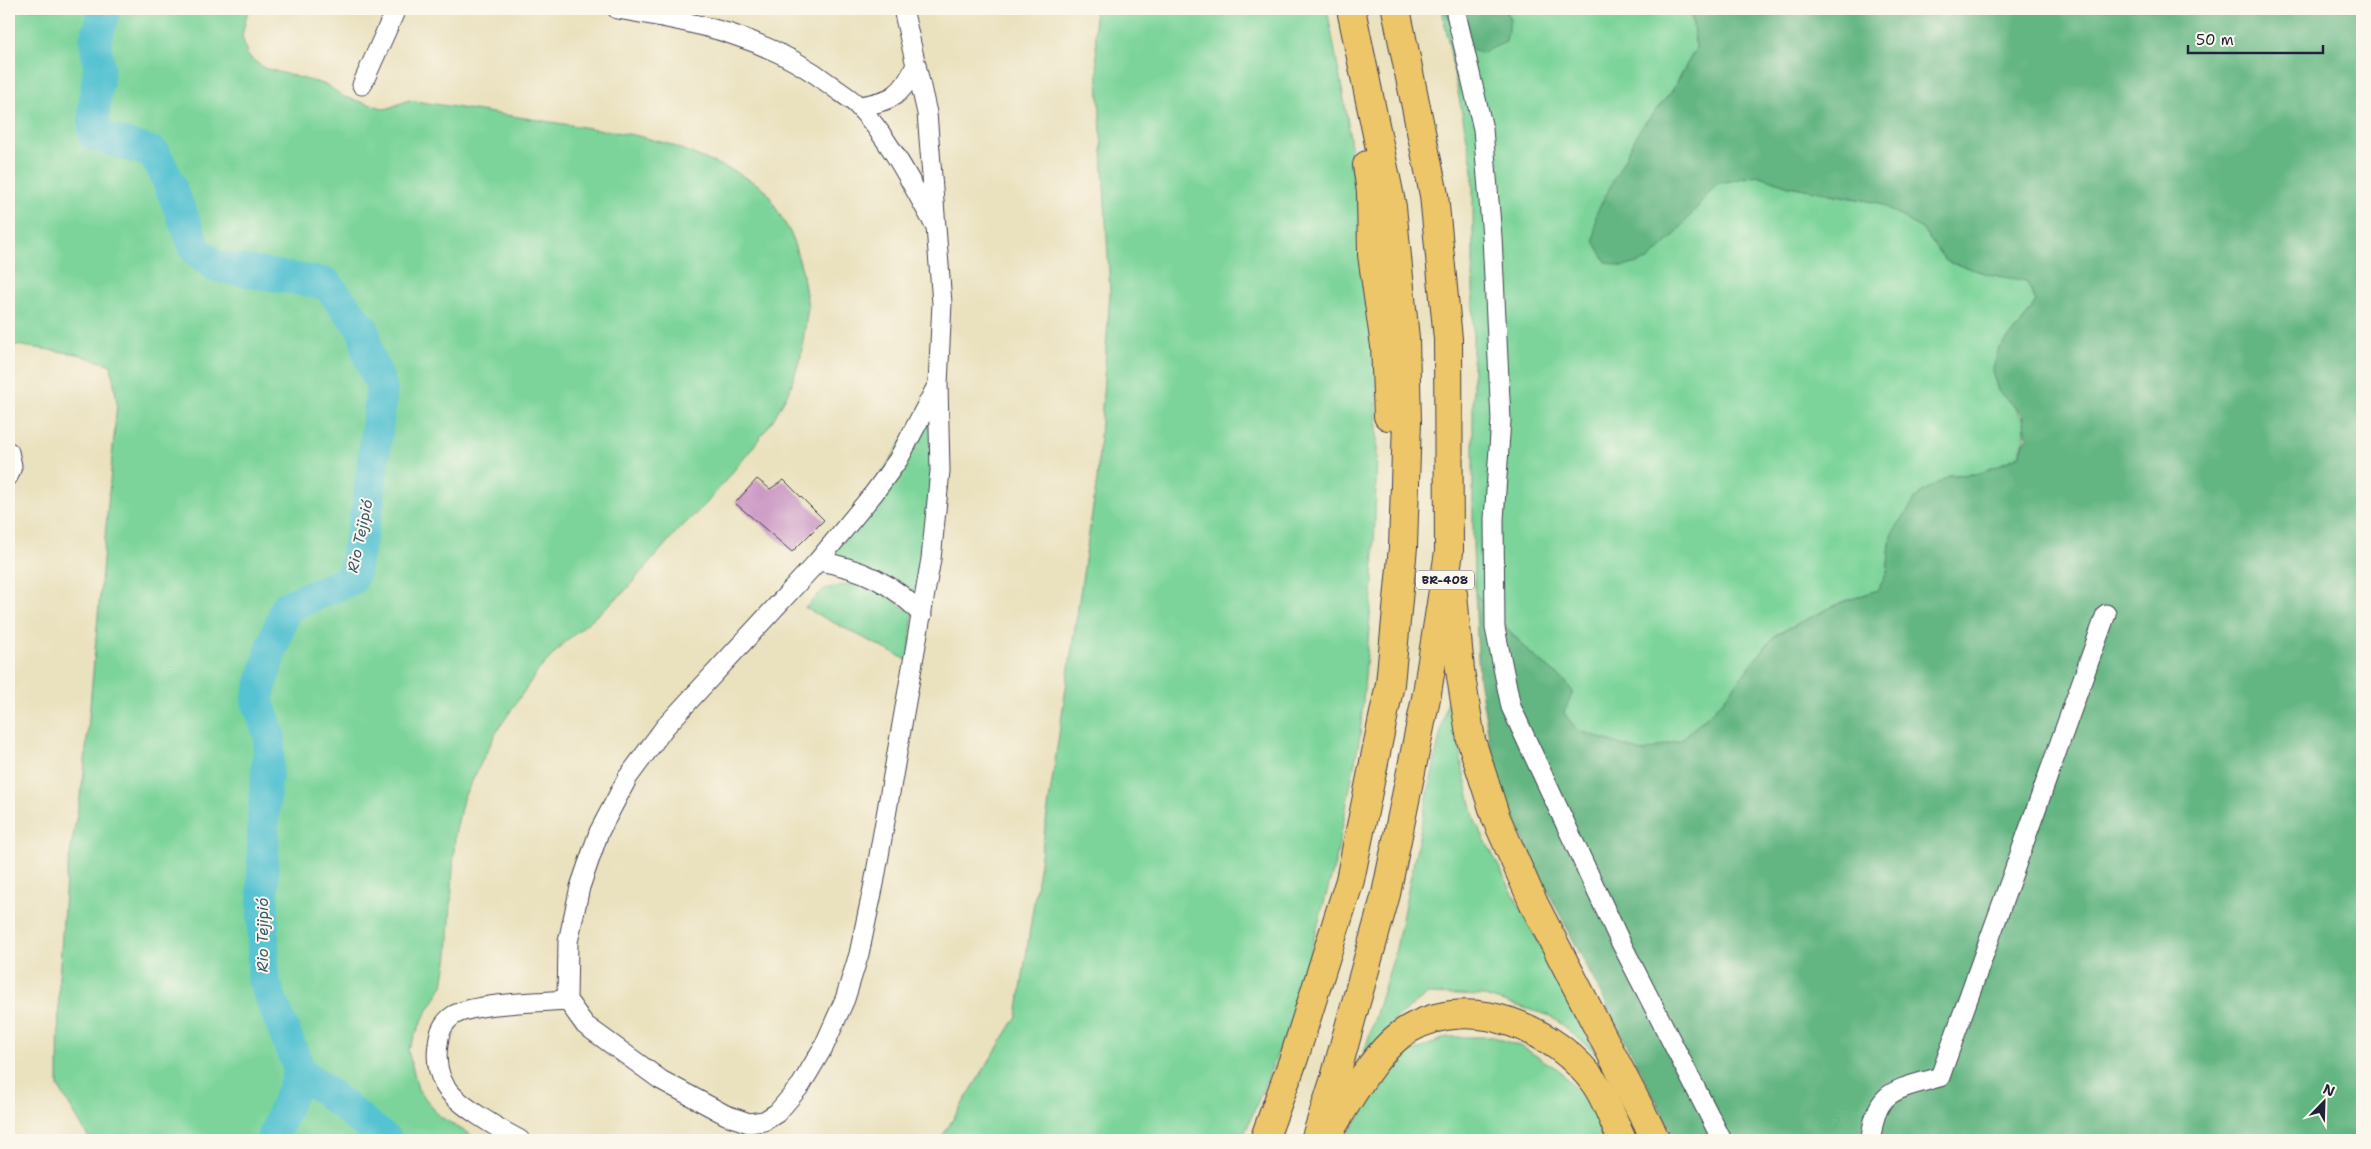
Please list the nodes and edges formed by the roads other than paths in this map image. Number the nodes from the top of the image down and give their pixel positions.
1 (396, 9) edge
2 (616, 9) edge
3 (903, 9) edge
4 (1340, 9) edge
5 (1351, 9) edge
6 (1396, 9) edge
7 (1455, 9) edge
8 (678, 14) edge
9 (916, 65) junction
10 (362, 85) dead end
11 (859, 106) junction
12 (936, 228) junction
13 (938, 384) junction
14 (9, 452) edge
15 (9, 475) edge
16 (1449, 552) junction
17 (818, 561) junction
18 (1398, 592) junction
19 (2106, 614) dead end
20 (922, 615) junction
21 (567, 1000) junction
22 (520, 1140) edge
23 (1264, 1140) edge
24 (1315, 1140) edge
25 (1324, 1140) edge
26 (1622, 1140) edge
27 (1656, 1140) edge
28 (1722, 1140) edge
29 (1871, 1140) edge

1 - 10 lane
2 - 8 lane
3 - 9 lane
4 - 18 highway
5 - 18 highway, BR-408
6 - 16 highway, BR-408
7 - 28 lane
8 - 11 lane
9 - 11 lane
9 - 12 lane
11 - 12 lane
12 - 13 lane
13 - 17 lane
13 - 20 lane
14 - 15 lane
16 - 24 highway, BR-408
16 - 27 highway
17 - 20 lane
17 - 21 lane
18 - 23 highway, BR-408
19 - 29 lane
20 - 21 lane
21 - 22 lane
25 - 26 highway

